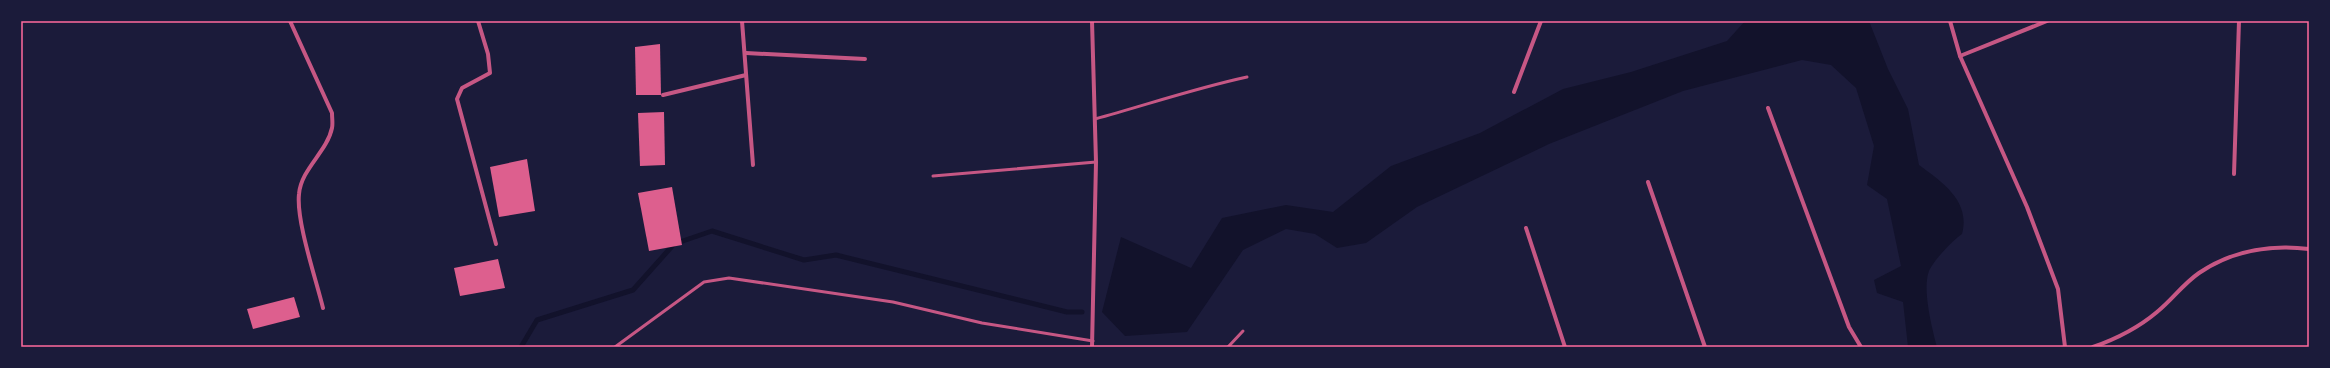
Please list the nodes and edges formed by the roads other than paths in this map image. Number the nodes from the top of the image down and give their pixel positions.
1 (290, 21) edge
2 (478, 21) edge
3 (742, 21) edge
4 (1092, 21) edge
5 (1541, 21) edge
6 (1950, 21) edge
7 (2047, 21) edge
8 (2239, 21) edge
9 (746, 53) junction
10 (1960, 56) junction
11 (865, 59) dead end
12 (746, 75) junction
13 (1247, 77) dead end
14 (1514, 92) dead end
15 (663, 95) dead end
16 (1768, 108) dead end
17 (1095, 119) junction
18 (1096, 162) junction
19 (753, 165) dead end
20 (2234, 174) dead end
21 (933, 176) dead end
22 (1648, 182) dead end
23 (1526, 228) dead end
24 (496, 244) dead end
25 (2309, 249) edge
26 (324, 308) dead end
27 (1242, 331) dead end
28 (1093, 340) junction
29 (615, 347) edge
30 (1092, 347) edge
31 (1228, 347) edge
32 (1565, 347) edge
33 (1705, 347) edge
34 (1861, 347) edge
35 (2065, 347) edge
36 (2093, 347) edge

1 - 26 street
2 - 24 street
3 - 9 street
4 - 17 street
5 - 14 street
6 - 10 street
7 - 10 street
8 - 20 street
9 - 11 street
9 - 12 street
10 - 35 street
12 - 15 street
12 - 19 street
13 - 17 lane
16 - 34 street
17 - 18 street
18 - 21 lane
18 - 28 street
22 - 33 street
23 - 32 street
25 - 36 street
27 - 31 lane
28 - 29 lane
28 - 30 street

